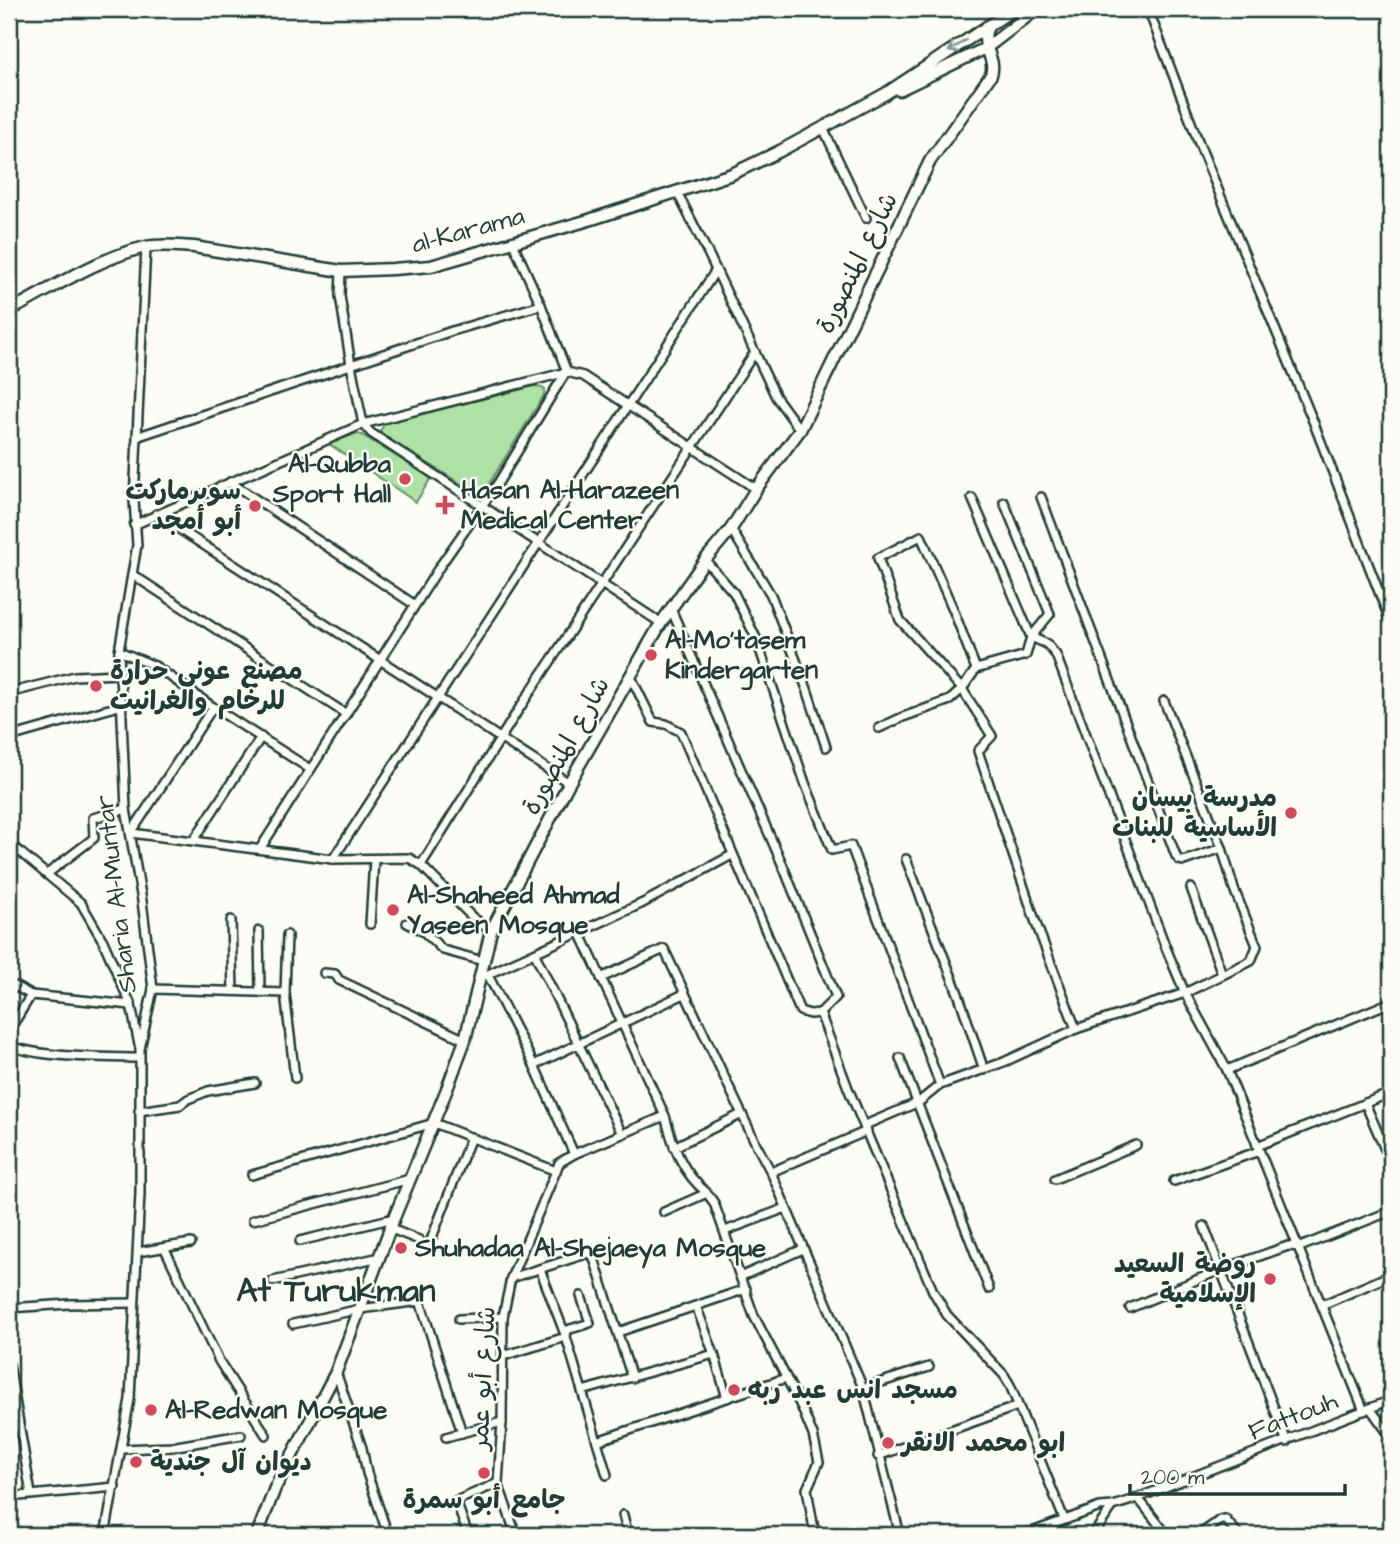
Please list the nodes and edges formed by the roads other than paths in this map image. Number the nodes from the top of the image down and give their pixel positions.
1 (1014, 9) edge
2 (1037, 9) edge
3 (1148, 9) edge
4 (988, 26) junction
5 (986, 48) junction
6 (885, 94) junction
7 (823, 128) junction
8 (677, 192) junction
9 (866, 218) dead end
10 (512, 241) junction
11 (146, 247) junction
12 (716, 270) junction
13 (341, 271) junction
14 (541, 304) junction
15 (9, 311) edge
16 (755, 352) junction
17 (351, 365) junction
18 (567, 372) junction
19 (627, 405) junction
20 (363, 424) junction
21 (800, 430) junction
22 (139, 436) junction
23 (692, 449) junction
24 (230, 482) junction
25 (756, 489) junction
26 (1041, 497) dead end
27 (972, 498) dead end
28 (1004, 502) dead end
29 (483, 506) junction
30 (156, 514) junction
31 (134, 524) junction
32 (731, 529) junction
33 (538, 542) junction
34 (705, 560) junction
35 (133, 575) junction
36 (602, 585) junction
37 (415, 605) junction
38 (671, 609) junction
39 (661, 623) junction
40 (1391, 623) edge
41 (1031, 637) junction
42 (119, 651) junction
43 (381, 660) junction
44 (976, 669) junction
45 (119, 674) junction
46 (630, 675) junction
47 (962, 689) junction
48 (9, 693) edge
49 (436, 697) junction
50 (1164, 701) dead end
51 (119, 706) junction
52 (213, 707) junction
53 (346, 714) junction
54 (879, 728) dead end
55 (261, 737) junction
56 (501, 739) junction
57 (9, 743) edge
58 (825, 747) dead end
59 (310, 769) junction
60 (569, 783) junction
61 (126, 809) junction
62 (131, 833) junction
63 (194, 839) junction
64 (9, 843) edge
65 (1222, 848) junction
66 (260, 849) junction
67 (732, 855) junction
68 (333, 859) junction
69 (374, 859) junction
70 (906, 859) dead end
71 (421, 865) junction
72 (47, 874) junction
73 (1191, 888) dead end
74 (231, 920) dead end
75 (407, 923) dead end
76 (370, 925) dead end
77 (259, 931) dead end
78 (491, 931) junction
79 (580, 932) junction
80 (287, 935) dead end
81 (535, 954) junction
82 (483, 961) junction
83 (324, 973) dead end
84 (1222, 974) junction
85 (484, 976) junction
86 (601, 978) junction
87 (9, 984) edge
88 (153, 989) junction
89 (233, 990) junction
90 (260, 992) junction
91 (285, 993) junction
92 (1185, 993) junction
93 (684, 994) junction
94 (31, 995) junction
95 (1391, 1002) edge
96 (131, 1005) junction
97 (820, 1013) junction
98 (622, 1024) junction
99 (1076, 1029) junction
100 (9, 1031) edge
101 (466, 1040) junction
102 (578, 1044) junction
103 (9, 1045) edge
104 (139, 1049) junction
105 (139, 1058) junction
106 (900, 1058) dead end
107 (534, 1065) junction
108 (984, 1070) junction
109 (1227, 1070) junction
110 (295, 1078) dead end
111 (255, 1083) dead end
112 (940, 1085) junction
113 (1391, 1093) edge
114 (919, 1102) junction
115 (1364, 1103) junction
116 (139, 1111) junction
117 (741, 1114) junction
118 (666, 1116) junction
119 (434, 1123) junction
120 (866, 1128) junction
121 (622, 1134) junction
122 (471, 1138) junction
123 (1136, 1145) dead end
124 (674, 1147) junction
125 (1258, 1148) junction
126 (1389, 1151) edge
127 (574, 1154) junction
128 (1391, 1163) edge
129 (556, 1171) junction
130 (771, 1172) junction
131 (252, 1175) dead end
132 (411, 1179) junction
133 (1055, 1179) dead end
134 (1174, 1181) dead end
135 (707, 1193) junction
136 (786, 1208) junction
137 (1391, 1211) edge
138 (664, 1212) dead end
139 (394, 1218) junction
140 (253, 1220) dead end
141 (1204, 1226) dead end
142 (391, 1229) junction
143 (725, 1231) junction
144 (419, 1240) dead end
145 (431, 1240) dead end
146 (300, 1241) dead end
147 (191, 1243) dead end
148 (1300, 1247) junction
149 (165, 1249) junction
150 (803, 1249) junction
151 (138, 1252) junction
152 (380, 1257) junction
153 (540, 1269) junction
154 (1220, 1270) junction
155 (1391, 1275) edge
156 (742, 1276) junction
157 (511, 1278) junction
158 (274, 1282) dead end
159 (746, 1289) junction
160 (989, 1289) dead end
161 (581, 1296) dead end
162 (134, 1303) junction
163 (1322, 1305) junction
164 (696, 1306) junction
165 (9, 1308) edge
166 (1130, 1308) dead end
167 (359, 1309) junction
168 (503, 1317) junction
169 (459, 1319) dead end
170 (293, 1325) dead end
171 (618, 1332) junction
172 (566, 1337) junction
173 (714, 1353) junction
174 (503, 1356) junction
175 (9, 1364) edge
176 (929, 1367) dead end
177 (336, 1372) junction
178 (786, 1377) junction
179 (632, 1378) junction
180 (863, 1388) junction
181 (582, 1391) junction
182 (727, 1398) junction
183 (1391, 1400) edge
184 (1018, 1406) junction
185 (1367, 1410) junction
186 (502, 1422) junction
187 (462, 1433) junction
188 (241, 1435) dead end
189 (265, 1435) dead end
190 (446, 1437) dead end
191 (1391, 1437) edge
192 (597, 1441) junction
193 (1287, 1442) junction
194 (122, 1449) junction
195 (878, 1456) junction
196 (607, 1475) dead end
197 (498, 1483) junction
198 (115, 1487) junction
199 (31, 1494) junction
200 (9, 1497) edge
201 (1135, 1499) junction
202 (1113, 1506) junction
203 (622, 1515) dead end
204 (1064, 1519) junction
205 (105, 1535) edge
206 (257, 1535) edge
207 (388, 1535) edge
208 (468, 1535) edge
209 (516, 1535) edge
210 (628, 1535) edge
211 (815, 1535) edge
212 (900, 1535) edge
213 (1024, 1535) edge
214 (1093, 1535) edge
215 (1167, 1535) edge
216 (1199, 1535) edge
217 (1238, 1535) edge

1 - 4 main road, al-Karama
2 - 5 main road, al-Karama
3 - 40 street
4 - 5 main road, شارع المنصورة
4 -> 6 main road, al-Karama
5 - 6 main road, al-Karama
5 - 21 main road, شارع المنصورة
6 - 7 main road, al-Karama
7 - 8 main road, al-Karama
7 - 9 street
8 - 10 main road, al-Karama
8 - 12 street
10 - 13 main road, al-Karama
10 - 14 street
11 - 13 main road, al-Karama
11 - 15 main road, al-Karama
11 - 22 street, Sharia Al-Muntar
12 - 16 street
12 - 19 street
13 - 17 street
14 - 17 street
14 - 18 street
16 - 21 street
16 - 23 street
17 - 20 street
17 - 22 street
18 - 19 street
18 - 20 street
18 - 29 street
19 - 23 street
19 - 33 street
20 - 24 street
20 - 29 street
21 - 25 main road, شارع المنصورة
22 - 31 street, Sharia Al-Muntar
23 - 25 street
23 - 36 street
24 - 30 street
24 - 37 street
25 - 32 main road, شارع المنصورة
26 - 65 street
27 - 41 street
28 - 41 street
29 - 33 street
29 - 37 street
30 - 31 street
30 - 43 street
31 - 35 street, Sharia Al-Muntar
32 - 34 main road, شارع المنصورة
32 - 58 street
33 - 36 street
33 - 49 street
34 - 38 main road, شارع المنصورة
34 - 112 street
35 - 42 street, Sharia Al-Muntar
35 - 53 street
36 - 39 street
36 - 56 street
37 - 43 street
38 - 39 main road, شارع المنصورة
38 - 97 street
39 - 46 main road, شارع المنصورة
41 - 44 street
41 - 92 street
42 - 45 street, Sharia Al-Muntar
42 - 52 street
43 - 49 street
43 - 53 street
44 - 47 street
44 - 47 street
45 - 48 street
45 - 51 street, Sharia Al-Muntar
46 - 60 main road, شارع المنصورة
46 - 67 street
47 - 54 street
47 - 99 street
49 - 56 street
49 - 68 street
50 - 65 street
51 - 57 street
51 - 61 street, Sharia Al-Muntar
52 - 55 street
52 - 62 street
53 - 59 street
55 - 59 street
55 - 63 street
56 - 60 street
56 - 71 street
59 - 66 street
60 - 78 main road, شارع المنصورة
61 - 62 street, Sharia Al-Muntar
61 - 72 street
62 - 63 street
62 - 88 street, Sharia Al-Muntar
63 - 66 street
64 - 72 street
65 - 84 street
66 - 68 street
67 - 79 street
67 - 97 street
68 - 69 street
69 - 71 street
69 - 76 street
70 - 108 street
71 - 78 street
72 - 96 street
73 - 84 street
74 - 89 street
75 - 82 street
77 - 90 street
78 - 82 main road, شارع المنصورة
79 - 81 street
79 - 86 street
80 - 91 street
81 - 85 street
81 - 102 street
82 - 85 main road, شارع المنصورة
83 - 101 street
84 - 92 street
85 - 101 main road, شارع المنصورة
85 - 107 street
86 - 93 street
86 - 98 street
87 - 94 street
88 - 89 street
88 - 104 street, Sharia Al-Muntar
89 - 90 street
90 - 91 street
91 - 110 street
92 - 99 street
92 - 109 street
93 - 98 street
93 - 117 street
94 - 96 street
94 - 100 street
95 - 109 street
96 - 104 street
97 - 120 street
98 - 102 street
98 - 118 street
99 - 108 street
101 - 119 main road, شارع المنصورة
102 - 107 street
102 - 121 street
103 - 105 street
104 - 105 street, Sharia Al-Muntar
105 - 116 street, Sharia Al-Muntar
106 - 114 street
107 - 127 street
108 - 112 street
109 - 125 street
111 - 116 street
112 - 114 street
113 - 115 street
114 - 120 street
114 - 160 street
115 - 125 street
115 - 126 street
116 - 151 street, Sharia Al-Muntar
117 - 124 street
117 - 130 street
118 - 121 street
118 - 124 street
119 - 122 street
119 - 131 street
119 - 132 main road, شارع المنصورة
120 - 130 street
120 - 184 street
121 - 127 street
122 - 129 street
122 - 145 street
123 - 133 street
124 - 135 street
125 - 134 street
125 - 148 street
126 - 128 street
127 - 129 street, شارع أبو عمر
129 - 157 street, شارع أبو عمر
130 - 136 street
132 - 139 main road, شارع المنصورة
132 - 140 street
135 - 138 street
135 - 143 street
136 - 143 street
136 - 150 street
137 - 148 street
139 - 142 main road, شارع المنصورة
139 - 146 street
141 - 154 street
142 - 144 street
142 - 152 main road, شارع المنصورة
143 - 156 street
147 - 149 street
148 - 154 street
148 - 163 street
149 - 151 street
149 - 189 street
150 - 156 street
150 - 180 street
151 - 162 street, Sharia Al-Muntar
152 - 158 street
152 - 167 main road, شارع المنصورة
153 - 157 street
153 - 171 street
153 - 172 street
154 - 166 street
154 - 193 street
155 - 163 street
156 - 159 street
157 - 168 street, شارع أبو عمر
159 - 164 street
159 - 178 street
161 - 172 street
162 - 165 street
162 - 194 street, Sharia Al-Muntar
163 - 185 street
164 - 171 street
164 - 173 street
167 - 170 street
167 - 177 main road, شارع المنصورة
167 - 187 street
168 - 169 street
168 - 174 street, شارع أبو عمر
171 - 179 street
172 - 174 street
172 - 181 street
173 - 179 street
173 - 182 street
174 - 186 street, شارع أبو عمر
175 - 199 street
176 - 180 street
177 - 206 main road, شارع المنصورة
177 - 207 street
178 - 182 street
178 - 211 street
179 - 181 street
180 - 195 street
181 - 192 street
182 - 192 street
183 - 185 street, Fattouh
184 - 195 street
184 - 204 street
185 - 191 street
185 - 193 street, Fattouh
186 - 187 street
186 - 197 street, شارع أبو عمر
187 - 190 street
188 - 194 street
192 - 196 street
193 - 201 street, Fattouh
194 - 198 street, Sharia Al-Muntar
195 - 212 street
197 - 208 street
197 - 209 street, شارع أبو عمر
198 - 199 street
198 - 205 street, Sharia Al-Muntar
199 - 200 street
201 - 202 street, Fattouh
201 - 215 street
202 - 204 street, Fattouh
202 - 214 street
203 - 210 street
204 - 213 street, Fattouh
216 - 217 street

